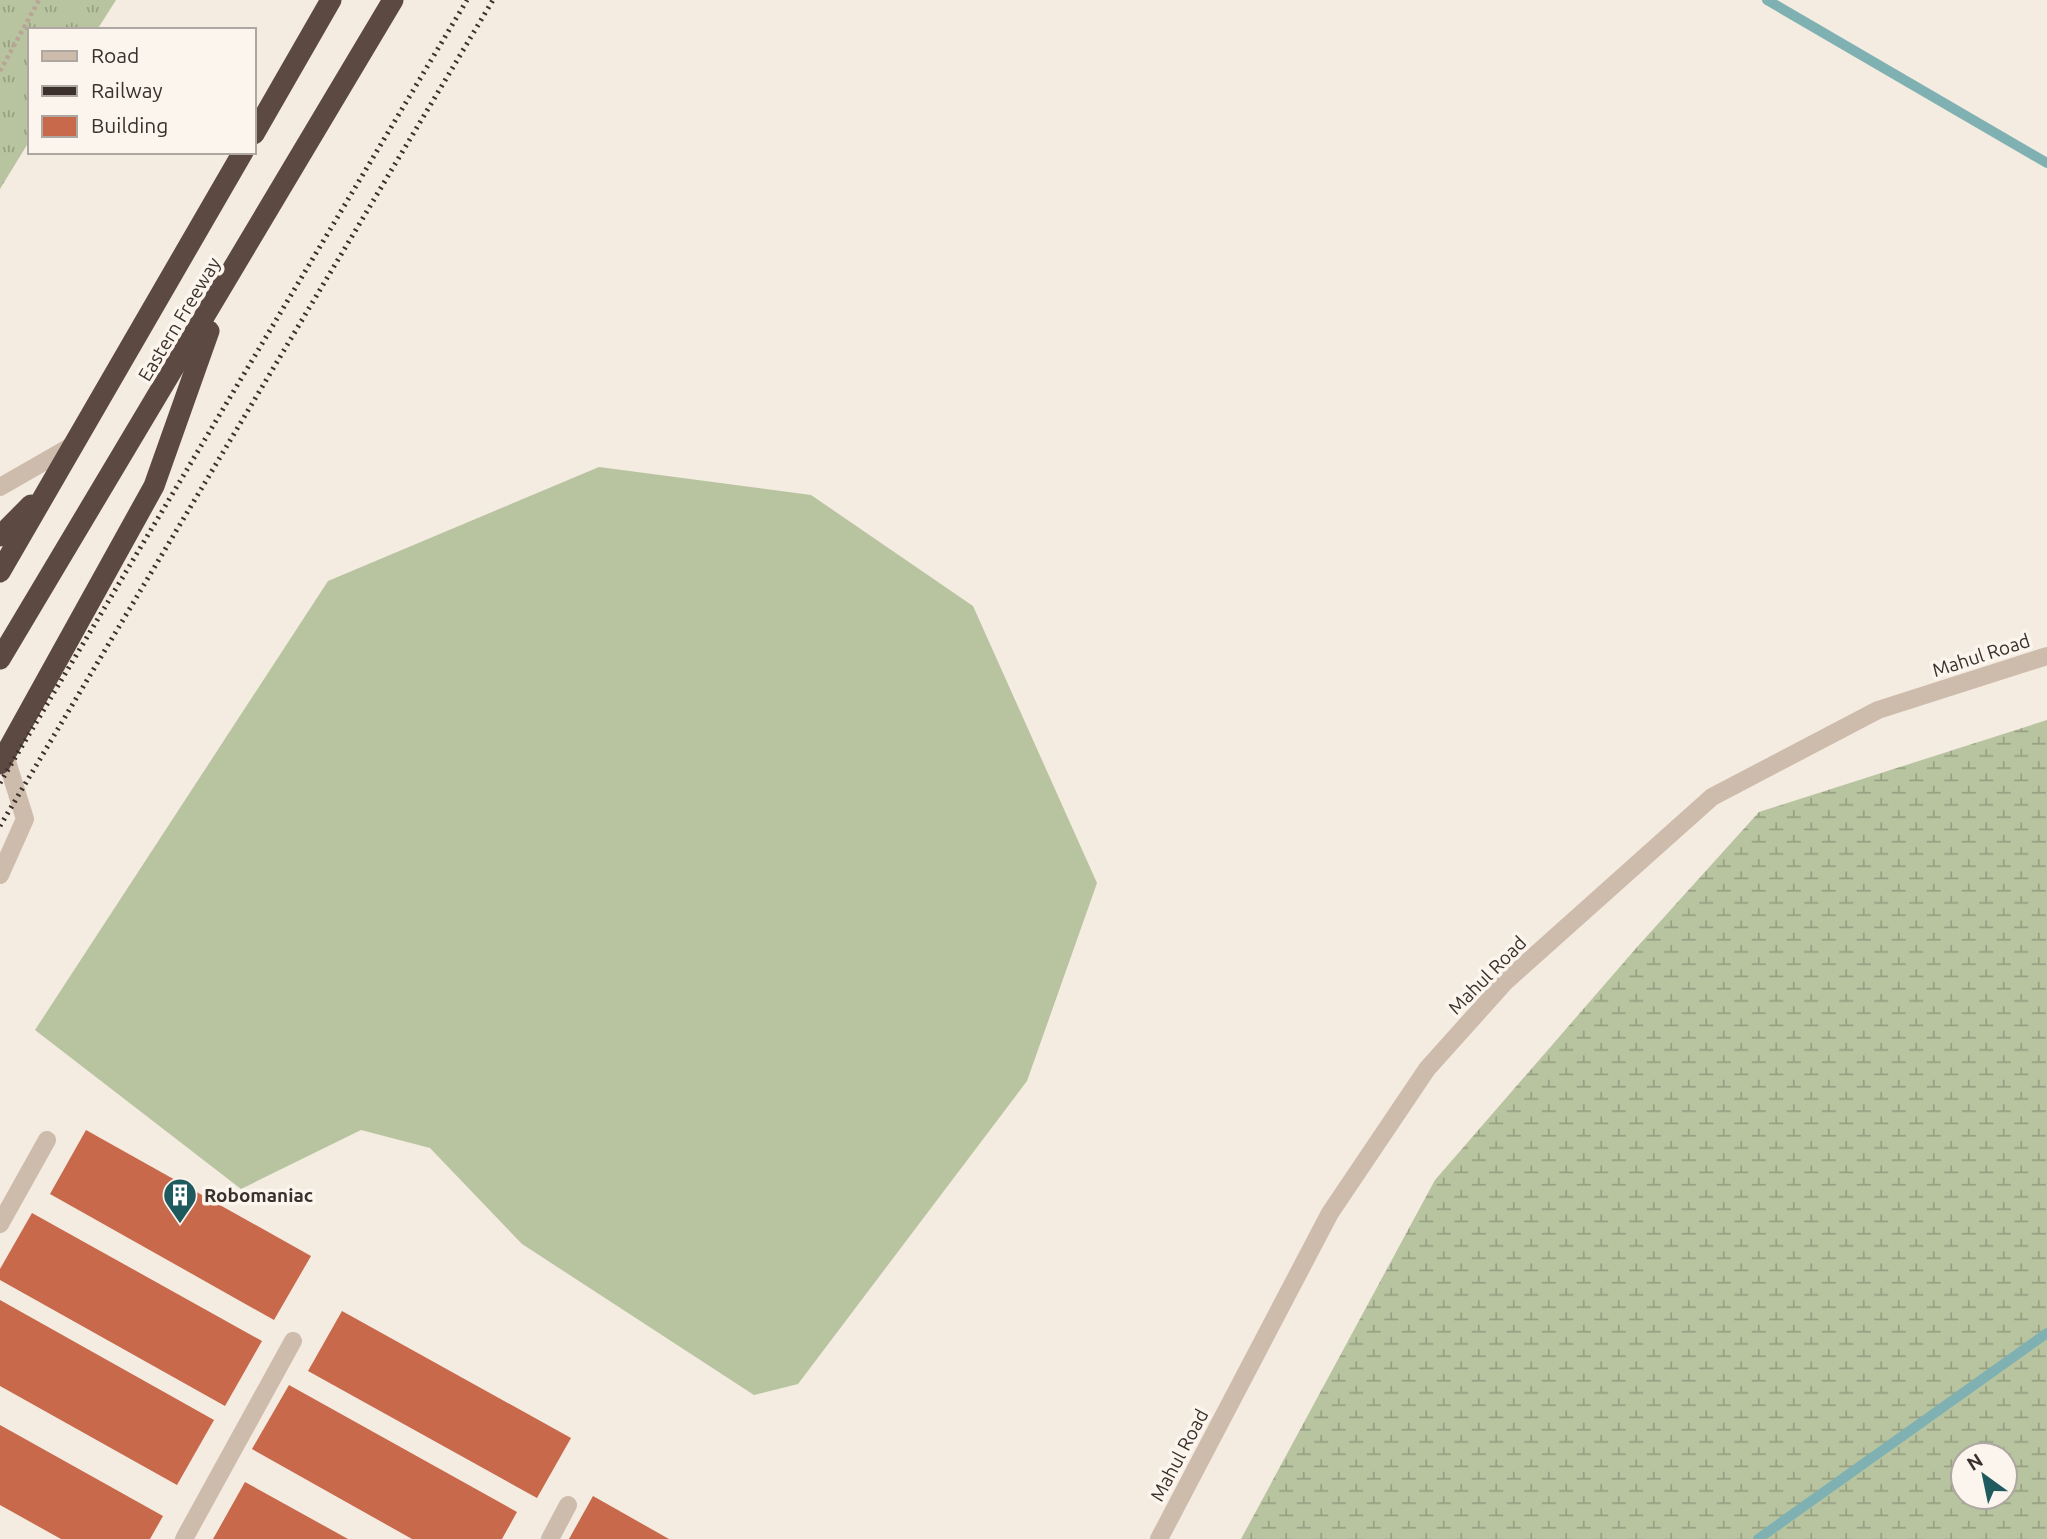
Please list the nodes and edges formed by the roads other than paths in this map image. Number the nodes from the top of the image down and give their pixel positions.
1 (331, 0) edge
2 (393, 0) edge
3 (256, 131) edge
4 (242, 154) edge
5 (225, 286) junction
6 (75, 444) junction
7 (51, 485) junction
8 (0, 488) edge
9 (0, 536) edge
10 (0, 572) edge
11 (2047, 656) edge
12 (0, 659) edge
13 (2, 760) edge
14 (0, 874) edge
15 (47, 1140) dead end
16 (0, 1224) edge
17 (293, 1341) dead end
18 (568, 1505) dead end
19 (184, 1539) edge
20 (550, 1539) edge
21 (1159, 1539) edge

1 - 3 highway
2 - 5 highway, Eastern Freeway
4 - 6 highway, Eastern Freeway
5 - 12 highway, Eastern Freeway
5 - 13 highway
6 - 7 highway, Eastern Freeway
6 - 8 street
7 - 9 highway
7 - 10 highway, Eastern Freeway
11 - 21 street, Mahul Road
13 - 14 street
15 - 16 street
17 - 19 street
18 - 20 street

